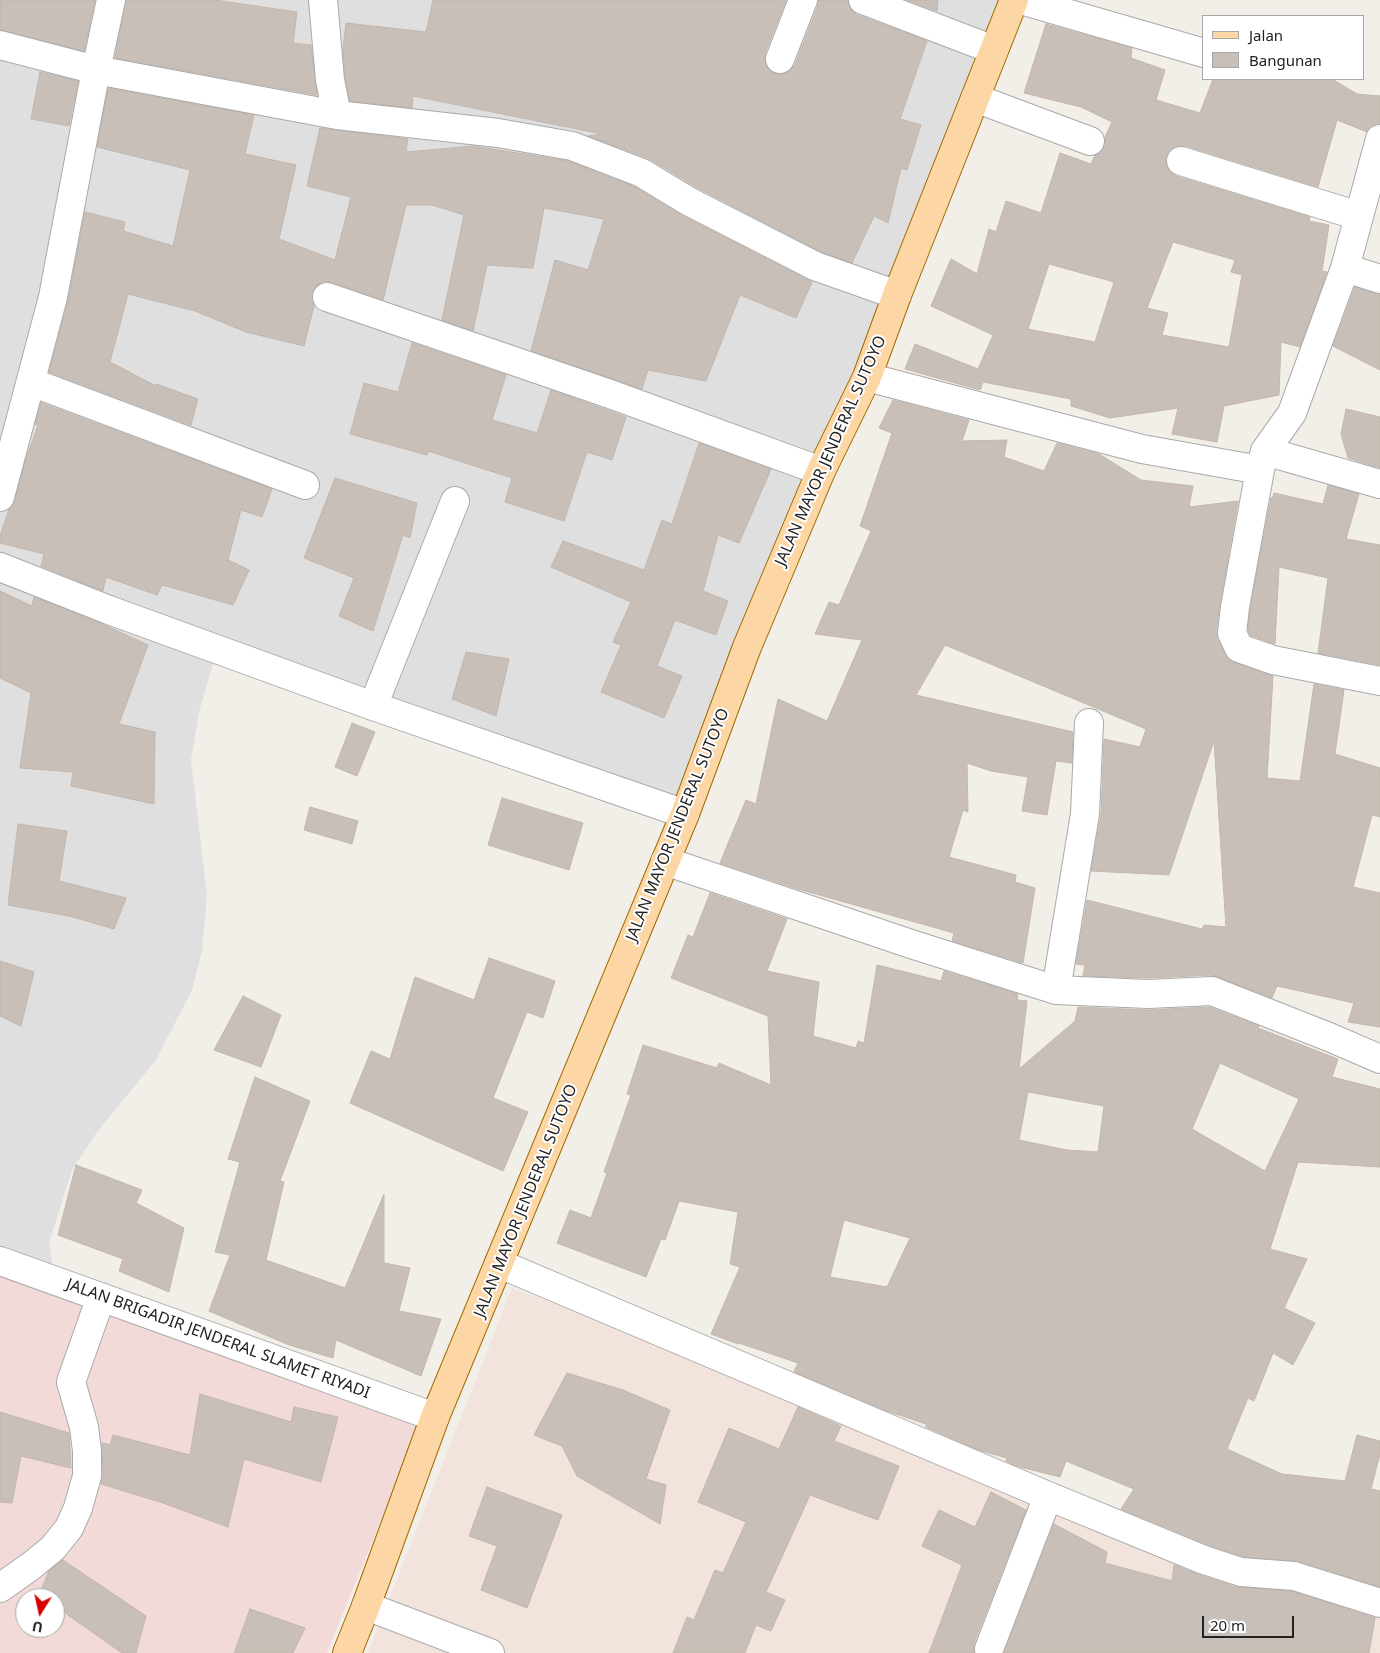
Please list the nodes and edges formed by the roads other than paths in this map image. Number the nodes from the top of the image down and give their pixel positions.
1 (111, 0) edge
2 (323, 0) edge
3 (803, 0) edge
4 (863, 0) edge
5 (1014, 0) edge
6 (1021, 0) edge
7 (0, 45) edge
8 (994, 50) junction
9 (1202, 52) edge
10 (780, 59) dead end
11 (96, 70) junction
12 (975, 98) junction
13 (337, 116) junction
14 (1380, 139) edge
15 (1090, 141) dead end
16 (1181, 161) dead end
17 (1360, 216) junction
18 (1345, 268) junction
19 (1380, 279) edge
20 (897, 295) junction
21 (327, 297) dead end
22 (867, 377) junction
23 (31, 382) junction
24 (1263, 461) junction
25 (821, 471) junction
26 (1380, 484) edge
27 (305, 485) dead end
28 (0, 497) edge
29 (455, 501) dead end
30 (0, 567) edge
31 (1380, 682) edge
32 (373, 706) junction
33 (1089, 723) dead end
34 (685, 814) junction
35 (665, 861) junction
36 (1056, 990) junction
37 (1380, 1059) edge
38 (0, 1261) edge
39 (500, 1264) junction
40 (102, 1297) junction
41 (435, 1417) junction
42 (1048, 1496) junction
43 (0, 1588) edge
44 (1380, 1603) edge
45 (366, 1606) junction
46 (989, 1649) dead end
47 (347, 1653) edge
48 (490, 1653) edge

1 - 11 street
2 - 13 street
3 - 10 street
4 - 8 street
5 - 8 main road, JALAN MAYOR JENDERAL SUTOYO
6 - 9 street
7 - 11 street
8 - 12 main road, JALAN MAYOR JENDERAL SUTOYO
11 - 13 street
11 - 23 street
12 - 15 street
12 - 20 main road, JALAN MAYOR JENDERAL SUTOYO
13 - 20 street
14 - 17 street
16 - 17 street
17 - 18 street
18 - 19 street
18 - 24 street
20 - 22 main road, JALAN MAYOR JENDERAL SUTOYO
21 - 25 street
22 - 24 street
22 - 25 main road, JALAN MAYOR JENDERAL SUTOYO
23 - 27 street
23 - 28 street
24 - 26 street
24 - 31 street
25 - 34 main road, JALAN MAYOR JENDERAL SUTOYO
29 - 32 street
30 - 32 street
32 - 34 street
33 - 36 street
34 - 35 main road, JALAN MAYOR JENDERAL SUTOYO
35 - 36 street
35 - 39 main road, JALAN MAYOR JENDERAL SUTOYO
36 - 37 street
38 - 40 street, JALAN BRIGADIR JENDERAL SLAMET RIYADI
39 - 41 main road, JALAN MAYOR JENDERAL SUTOYO
39 - 42 street
40 - 41 street, JALAN BRIGADIR JENDERAL SLAMET RIYADI
40 - 43 street
41 - 45 main road, JALAN MAYOR JENDERAL SUTOYO
42 - 44 street
42 - 46 street
45 - 47 main road, JALAN MAYOR JENDERAL SUTOYO
45 - 48 street

